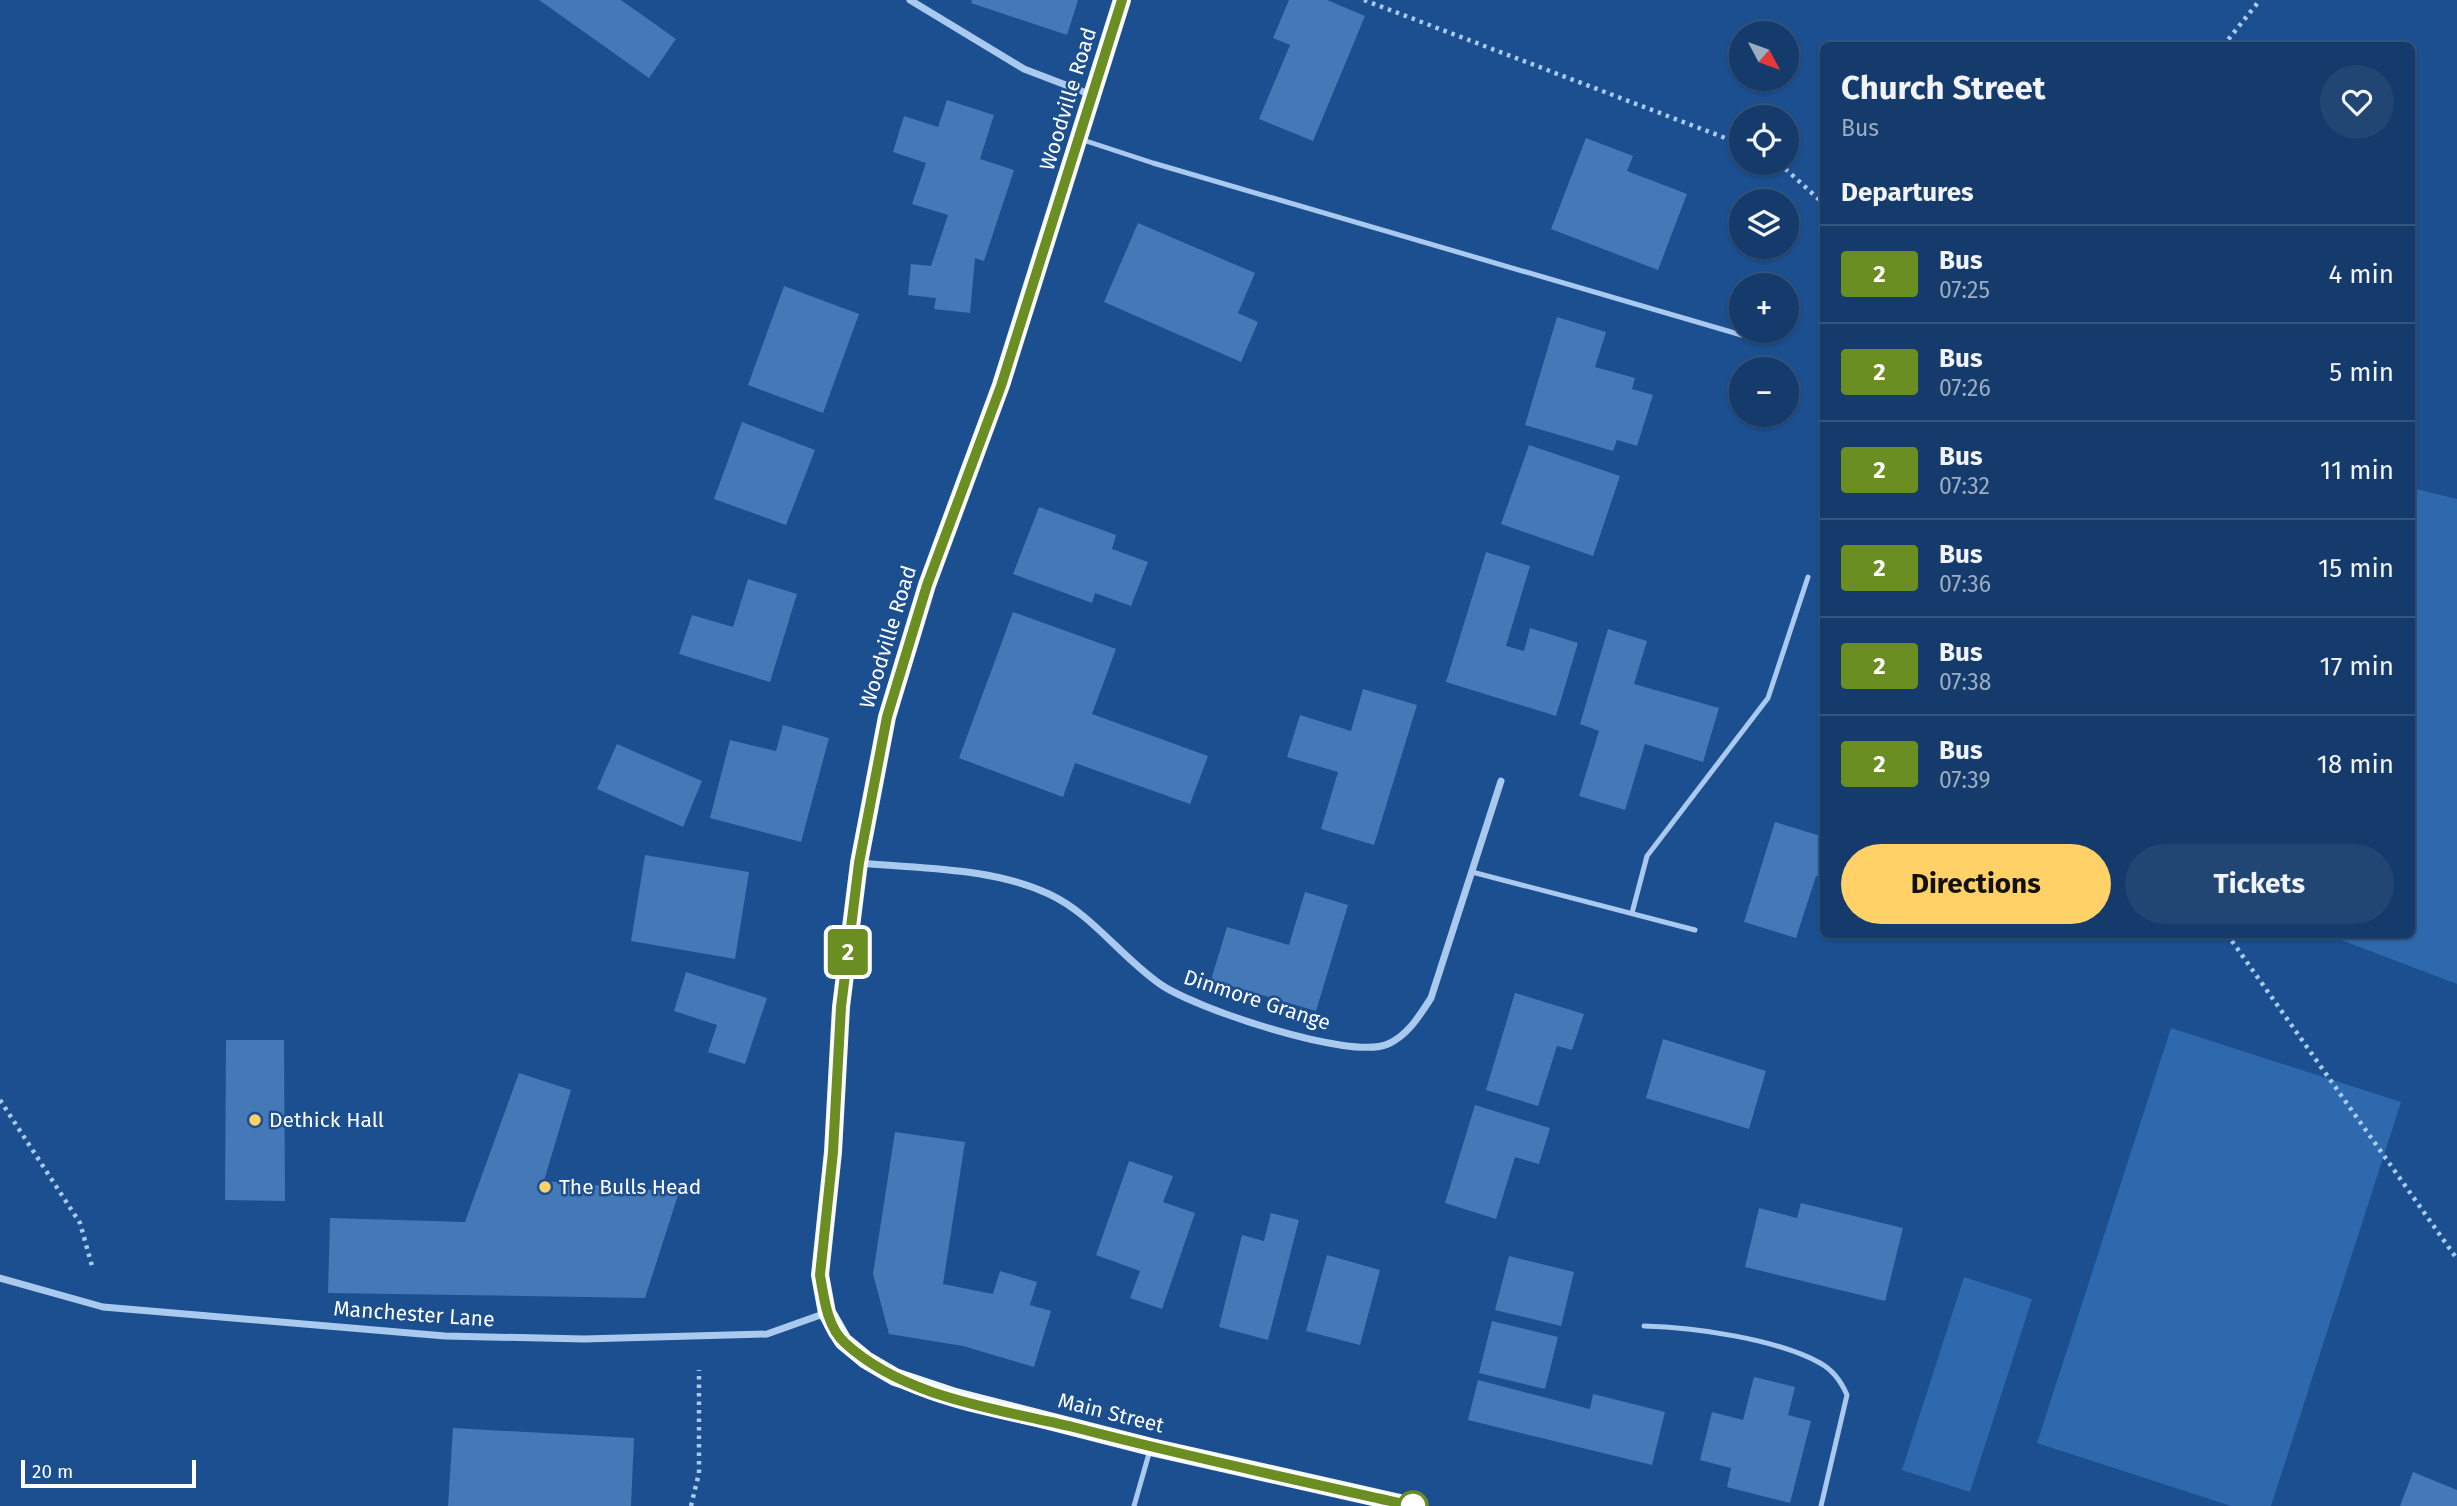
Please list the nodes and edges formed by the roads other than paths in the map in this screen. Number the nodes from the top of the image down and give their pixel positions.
1 (910, 0) edge
2 (1122, 0) edge
3 (1094, 96) junction
4 (1080, 138) junction
5 (1729, 331) edge
6 (1808, 577) dead end
7 (1501, 781) dead end
8 (859, 863) junction
9 (1472, 872) junction
10 (1632, 913) junction
11 (1695, 930) dead end
12 (0, 1278) edge
13 (827, 1312) junction
14 (1644, 1326) dead end
15 (1151, 1447) junction
16 (1134, 1506) edge
17 (1413, 1506) edge
18 (1821, 1506) edge

1 - 3 street
2 - 3 main road, Woodville Road
3 - 4 main road, Woodville Road
4 - 5 lane
4 - 8 main road, Woodville Road
6 - 10 lane
7 - 9 street, Dinmore Grange
8 - 9 street, Dinmore Grange
8 - 13 main road, Woodville Road
9 - 10 lane
10 - 11 lane
12 - 13 street, Manchester Lane
13 - 15 main road, Main Street
14 - 18 lane
15 - 16 lane
15 - 17 main road, Main Street

